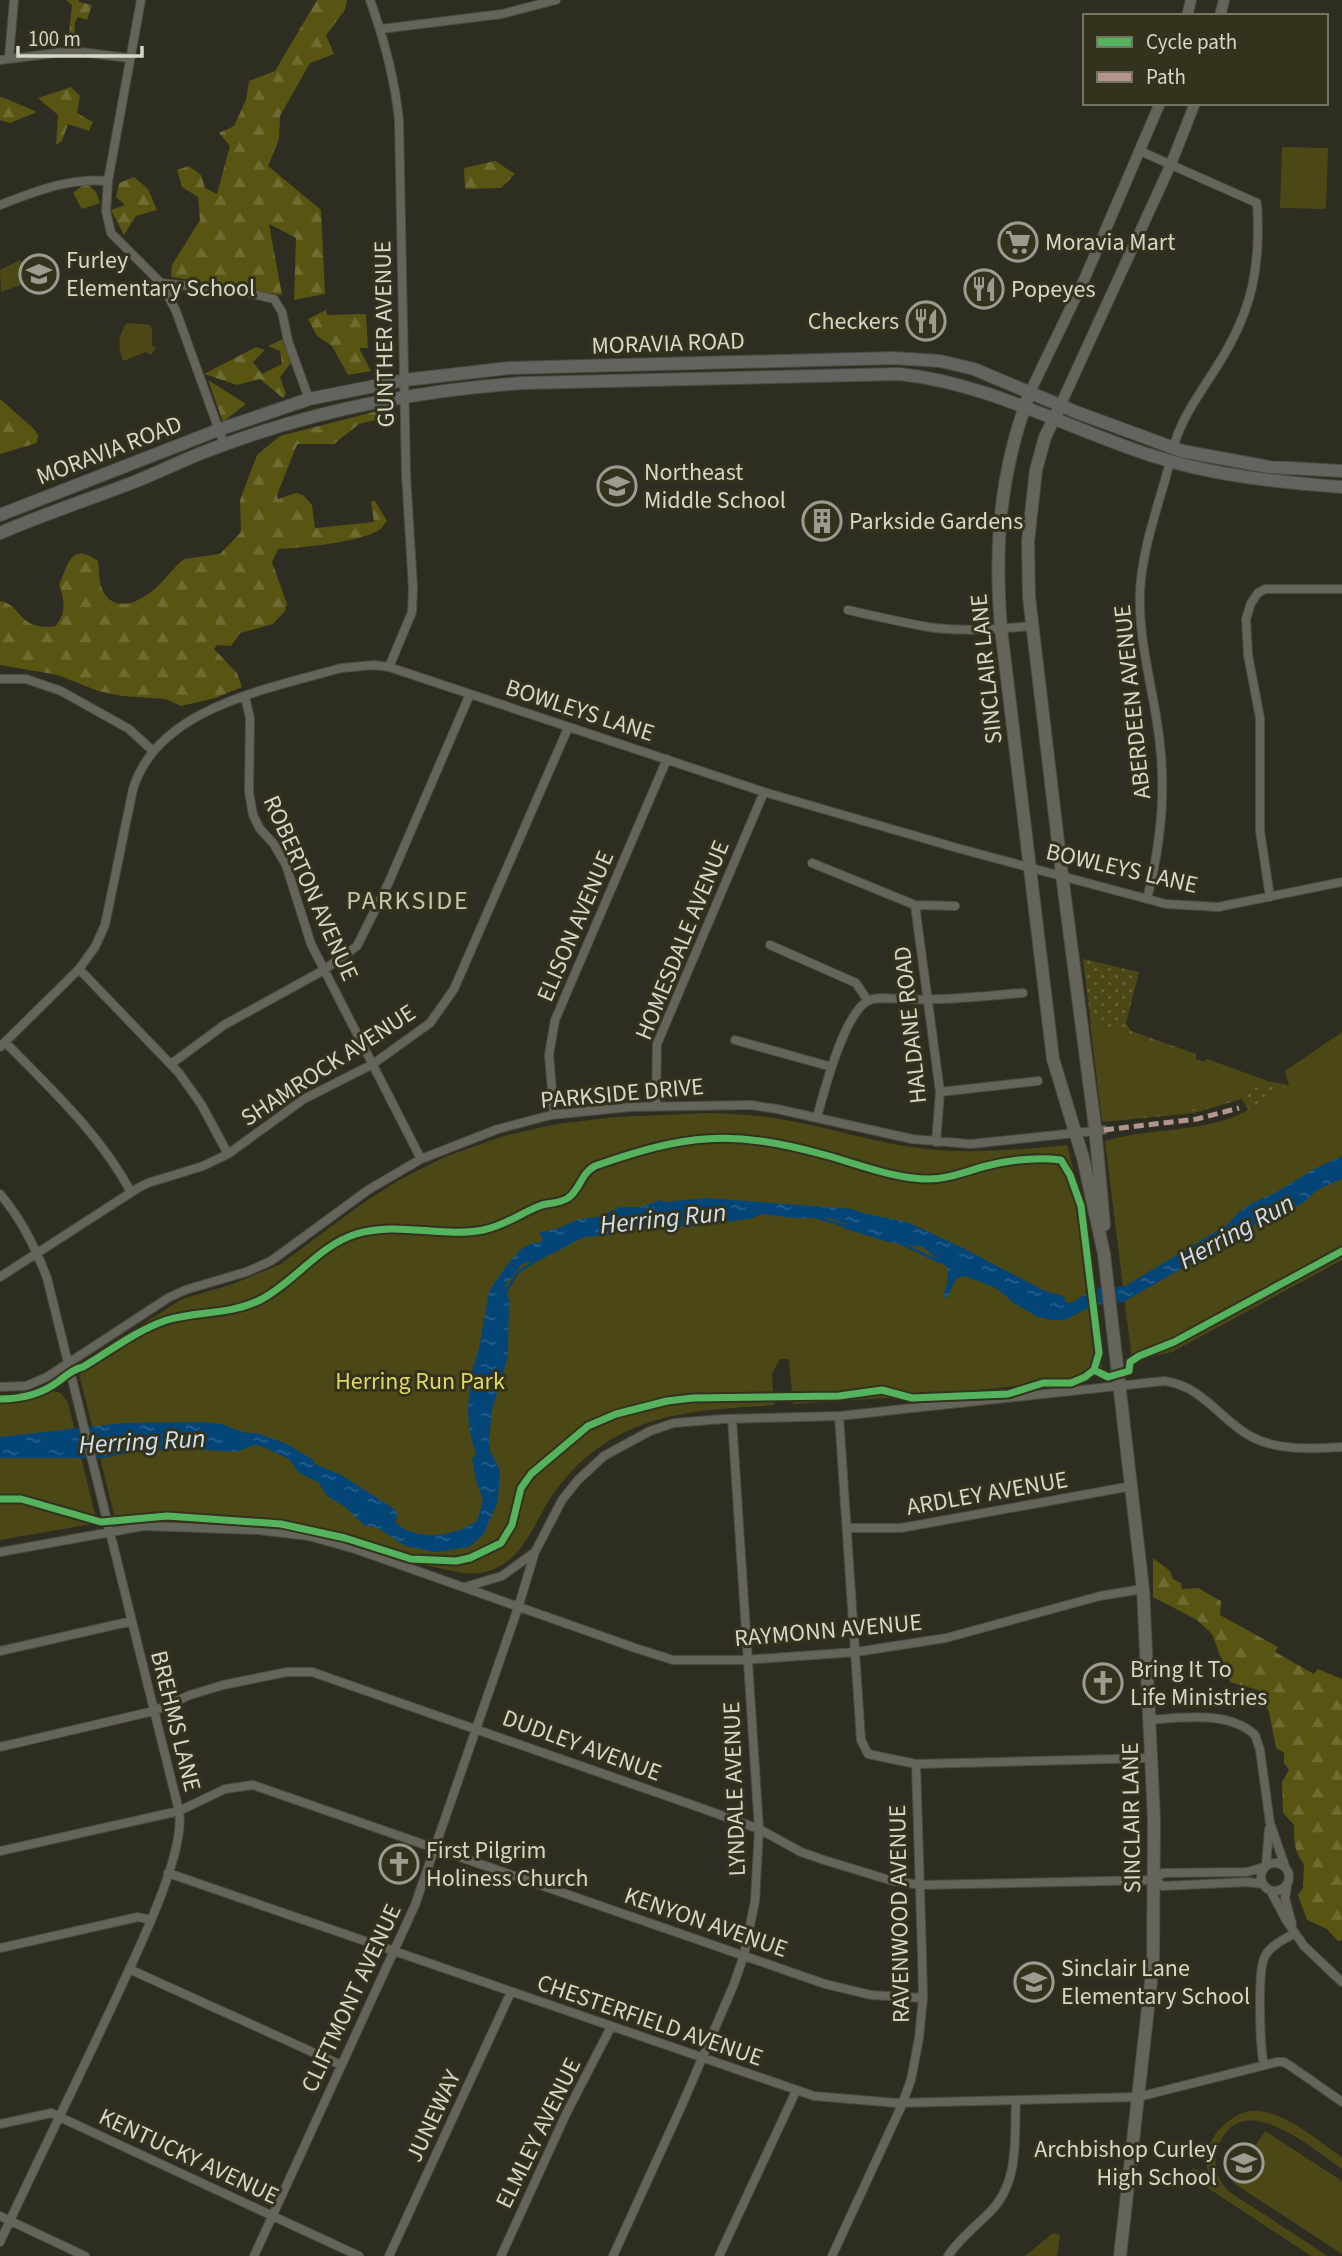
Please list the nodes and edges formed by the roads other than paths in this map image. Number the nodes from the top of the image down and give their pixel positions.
1 (14, 0) edge
2 (141, 0) edge
3 (370, 0) edge
4 (556, 0) edge
5 (381, 29) junction
6 (129, 58) junction
7 (5, 59) edge
8 (1159, 105) edge
9 (1194, 105) edge
10 (1140, 151) junction
11 (1171, 164) junction
12 (108, 181) junction
13 (0, 205) edge
14 (161, 283) junction
15 (405, 380) junction
16 (1030, 392) junction
17 (405, 396) junction
18 (309, 400) junction
19 (1024, 408) junction
20 (1058, 412) junction
21 (218, 430) junction
22 (224, 444) junction
23 (1172, 455) junction
24 (1342, 471) edge
25 (1342, 487) edge
26 (2, 514) edge
27 (0, 533) edge
28 (1342, 589) edge
29 (848, 610) dead end
30 (1032, 626) junction
31 (1001, 629) junction
32 (389, 667) junction
33 (0, 679) edge
34 (470, 694) junction
35 (245, 697) junction
36 (568, 728) junction
37 (153, 751) junction
38 (667, 759) junction
39 (764, 792) junction
40 (812, 863) dead end
41 (1030, 866) junction
42 (1062, 874) junction
43 (1342, 882) edge
44 (1270, 897) junction
45 (1147, 899) junction
46 (915, 905) junction
47 (955, 906) dead end
48 (770, 945) dead end
49 (79, 969) junction
50 (324, 970) junction
51 (1023, 993) dead end
52 (868, 1001) junction
53 (928, 1001) junction
54 (735, 1040) dead end
55 (2, 1044) edge
56 (171, 1064) junction
57 (373, 1064) junction
58 (832, 1067) junction
59 (1038, 1081) dead end
60 (940, 1091) junction
61 (656, 1106) junction
62 (554, 1114) junction
63 (817, 1117) junction
64 (1100, 1131) junction
65 (1076, 1134) junction
66 (936, 1142) junction
67 (228, 1153) junction
68 (421, 1160) junction
69 (131, 1192) junction
70 (0, 1194) edge
71 (37, 1254) junction
72 (1104, 1254) junction
73 (0, 1277) edge
74 (69, 1363) junction
75 (1119, 1385) junction
76 (0, 1387) edge
77 (839, 1416) junction
78 (732, 1419) junction
79 (1342, 1447) edge
80 (1132, 1486) junction
81 (847, 1528) junction
82 (109, 1530) junction
83 (0, 1552) edge
84 (535, 1552) junction
85 (464, 1587) junction
86 (1143, 1589) junction
87 (519, 1608) junction
88 (132, 1620) junction
89 (0, 1651) edge
90 (856, 1652) junction
91 (747, 1659) junction
92 (154, 1711) junction
93 (1150, 1720) junction
94 (476, 1728) junction
95 (0, 1746) edge
96 (1151, 1758) junction
97 (916, 1764) junction
98 (179, 1811) junction
99 (1270, 1823) junction
100 (759, 1829) junction
101 (436, 1848) junction
102 (0, 1851) edge
103 (1265, 1866) junction
104 (1285, 1866) junction
105 (168, 1872) junction
106 (1154, 1880) junction
107 (1288, 1883) junction
108 (1262, 1884) junction
109 (920, 1885) junction
110 (1270, 1890) junction
111 (151, 1920) junction
112 (1295, 1933) junction
113 (0, 1948) edge
114 (394, 1950) junction
115 (744, 1955) junction
116 (129, 1969) junction
117 (1342, 1982) edge
118 (511, 1992) junction
119 (923, 1998) junction
120 (611, 2026) junction
121 (703, 2059) junction
122 (1264, 2065) junction
123 (341, 2066) junction
124 (796, 2091) junction
125 (1138, 2097) junction
126 (1016, 2101) junction
127 (1342, 2102) edge
128 (903, 2103) junction
129 (61, 2118) junction
130 (0, 2124) edge
131 (0, 2216) edge
132 (273, 2216) junction
133 (10, 2221) junction
134 (0, 2242) edge
135 (85, 2256) edge
136 (254, 2256) edge
137 (359, 2256) edge
138 (389, 2256) edge
139 (501, 2256) edge
140 (613, 2256) edge
141 (719, 2256) edge
142 (832, 2256) edge
143 (947, 2256) edge
144 (1120, 2256) edge

1 - 7 street
2 - 6 street
3 - 5 street, GUNTHER AVENUE
4 - 5 street
5 - 15 street, GUNTHER AVENUE
6 - 7 street
6 - 12 street
8 - 10 street, SINCLAIR LANE
9 - 11 street, SINCLAIR LANE
10 - 11 street, ABERDEEN AVENUE
10 - 16 street, SINCLAIR LANE
11 - 20 street, SINCLAIR LANE
11 - 23 street, ABERDEEN AVENUE
12 - 13 street
12 - 14 street
14 - 18 street
14 - 21 street
15 - 16 main road, MORAVIA ROAD
15 - 17 street, GUNTHER AVENUE
15 - 18 main road, MORAVIA ROAD
16 - 19 main road, SINCLAIR LANE
16 - 20 main road, MORAVIA ROAD
17 - 19 main road, MORAVIA ROAD
17 - 22 main road, MORAVIA ROAD
17 - 32 street, GUNTHER AVENUE
18 - 21 main road, MORAVIA ROAD
19 - 20 main road, MORAVIA ROAD
19 - 31 main road, SINCLAIR LANE
20 - 23 main road, MORAVIA ROAD
20 - 30 main road, SINCLAIR LANE
21 - 22 street
21 - 26 main road, MORAVIA ROAD
22 - 27 main road, MORAVIA ROAD
23 - 24 main road, MORAVIA ROAD
23 - 25 main road, MORAVIA ROAD
23 - 45 street, ABERDEEN AVENUE
28 - 44 street
29 - 31 street
30 - 31 street
30 - 42 main road, SINCLAIR LANE
31 - 41 main road, SINCLAIR LANE
32 - 34 street, BOWLEYS LANE
32 - 35 street, BOWLEYS LANE
33 - 37 street
34 - 36 street, BOWLEYS LANE
34 - 50 street
35 - 37 street, BOWLEYS LANE
35 - 50 street, ROBERTON AVENUE
36 - 38 street, BOWLEYS LANE
36 - 57 street, SHAMROCK AVENUE
37 - 49 street, BOWLEYS LANE
38 - 39 street, BOWLEYS LANE
38 - 62 street, ELISON AVENUE
39 - 41 street, BOWLEYS LANE
39 - 61 street, HOMESDALE AVENUE
40 - 46 street
41 - 42 street, BOWLEYS LANE
41 - 65 main road, SINCLAIR LANE
42 - 45 street, BOWLEYS LANE
42 - 64 main road, SINCLAIR LANE
43 - 44 street, BOWLEYS LANE
44 - 45 street, BOWLEYS LANE
46 - 47 street
46 - 53 street, HALDANE ROAD
48 - 52 street
49 - 55 street, BOWLEYS LANE
49 - 56 street
50 - 56 street
50 - 57 street, ROBERTON AVENUE
51 - 53 street
52 - 53 street
52 - 58 street
53 - 60 street, HALDANE ROAD
54 - 58 street
55 - 69 street
56 - 67 street
57 - 67 street, SHAMROCK AVENUE
57 - 68 street, ROBERTON AVENUE
58 - 63 street
59 - 60 street
60 - 66 street, HALDANE ROAD
61 - 62 street, PARKSIDE DRIVE
61 - 63 street, PARKSIDE DRIVE
62 - 68 street, PARKSIDE DRIVE
63 - 66 street, PARKSIDE DRIVE
64 - 65 street, PARKSIDE DRIVE
64 - 72 main road, SINCLAIR LANE
65 - 66 street, PARKSIDE DRIVE
65 - 72 main road, SINCLAIR LANE
67 - 69 street, SHAMROCK AVENUE
68 - 74 street, PARKSIDE DRIVE
69 - 71 street, SHAMROCK AVENUE
70 - 71 street, BREHMS LANE
71 - 73 street, SHAMROCK AVENUE
71 - 74 street, BREHMS LANE
72 - 75 main road, SINCLAIR LANE
74 - 76 street, PARKSIDE DRIVE
74 - 82 street, BREHMS LANE
75 - 77 street, CLIFTMONT AVENUE
75 - 79 street, CLIFTMONT AVENUE
75 - 80 main road, SINCLAIR LANE
77 - 78 street, CLIFTMONT AVENUE
77 - 81 street
78 - 84 street, CLIFTMONT AVENUE
78 - 91 street, LYNDALE AVENUE
80 - 81 street, ARDLEY AVENUE
80 - 86 main road, SINCLAIR LANE
81 - 90 street
82 - 83 street, RAYMONN AVENUE
82 - 85 street, RAYMONN AVENUE
82 - 88 street, BREHMS LANE
84 - 85 street
84 - 87 street, CLIFTMONT AVENUE
85 - 87 street, RAYMONN AVENUE
86 - 90 street, RAYMONN AVENUE
86 - 93 main road, SINCLAIR LANE
87 - 91 street, RAYMONN AVENUE
87 - 94 street, CLIFTMONT AVENUE
88 - 89 street
88 - 92 street, BREHMS LANE
90 - 91 street, RAYMONN AVENUE
90 - 97 street
91 - 100 street, LYNDALE AVENUE
92 - 94 street, DUDLEY AVENUE
92 - 95 street, DUDLEY AVENUE
92 - 98 street, BREHMS LANE
93 - 96 main road, SINCLAIR LANE
93 - 99 street
94 - 100 street, DUDLEY AVENUE
94 - 101 street, CLIFTMONT AVENUE
96 - 97 street
96 - 106 main road, SINCLAIR LANE
97 - 109 street, RAVENWOOD AVENUE
98 - 101 street, KENYON AVENUE
98 - 102 street, KENYON AVENUE
98 - 105 street, BREHMS LANE
99 - 103 street
99 - 104 street
100 - 109 street, DUDLEY AVENUE
100 - 115 street, LYNDALE AVENUE
101 - 114 street, CLIFTMONT AVENUE
101 - 115 street, KENYON AVENUE
103 - 104 street
103 - 106 street
103 - 108 street
104 - 107 street
105 - 111 street, BREHMS LANE
105 - 114 street, CHESTERFIELD AVENUE
106 - 108 street
106 - 109 street, DUDLEY AVENUE
106 - 125 main road, SINCLAIR LANE
107 - 110 street
107 - 112 street
108 - 110 street
109 - 119 street, RAVENWOOD AVENUE
110 - 112 street
111 - 113 street
111 - 116 street, BREHMS LANE
112 - 117 street
112 - 122 street
114 - 118 street, CHESTERFIELD AVENUE
114 - 123 street, CLIFTMONT AVENUE
115 - 119 street, KENYON AVENUE
115 - 121 street, LYNDALE AVENUE
116 - 123 street
116 - 129 street, BREHMS LANE
118 - 120 street, CHESTERFIELD AVENUE
118 - 138 street, JUNEWAY
119 - 128 street, RAVENWOOD AVENUE
120 - 121 street, CHESTERFIELD AVENUE
120 - 139 street, ELMLEY AVENUE
121 - 124 street, CHESTERFIELD AVENUE
121 - 140 street, LYNDALE AVENUE
122 - 125 street, CHESTERFIELD AVENUE
122 - 127 street
123 - 132 street, CLIFTMONT AVENUE
124 - 128 street, CHESTERFIELD AVENUE
124 - 141 street
125 - 126 street, CHESTERFIELD AVENUE
125 - 144 main road, SINCLAIR LANE
126 - 128 street, CHESTERFIELD AVENUE
126 - 143 street
128 - 142 street, RAVENWOOD AVENUE
129 - 130 street, KENTUCKY AVENUE
129 - 132 street, KENTUCKY AVENUE
129 - 133 street, BREHMS LANE
131 - 133 street
132 - 136 street, CLIFTMONT AVENUE
132 - 137 street, KENTUCKY AVENUE
133 - 134 street, BREHMS LANE
133 - 135 street

